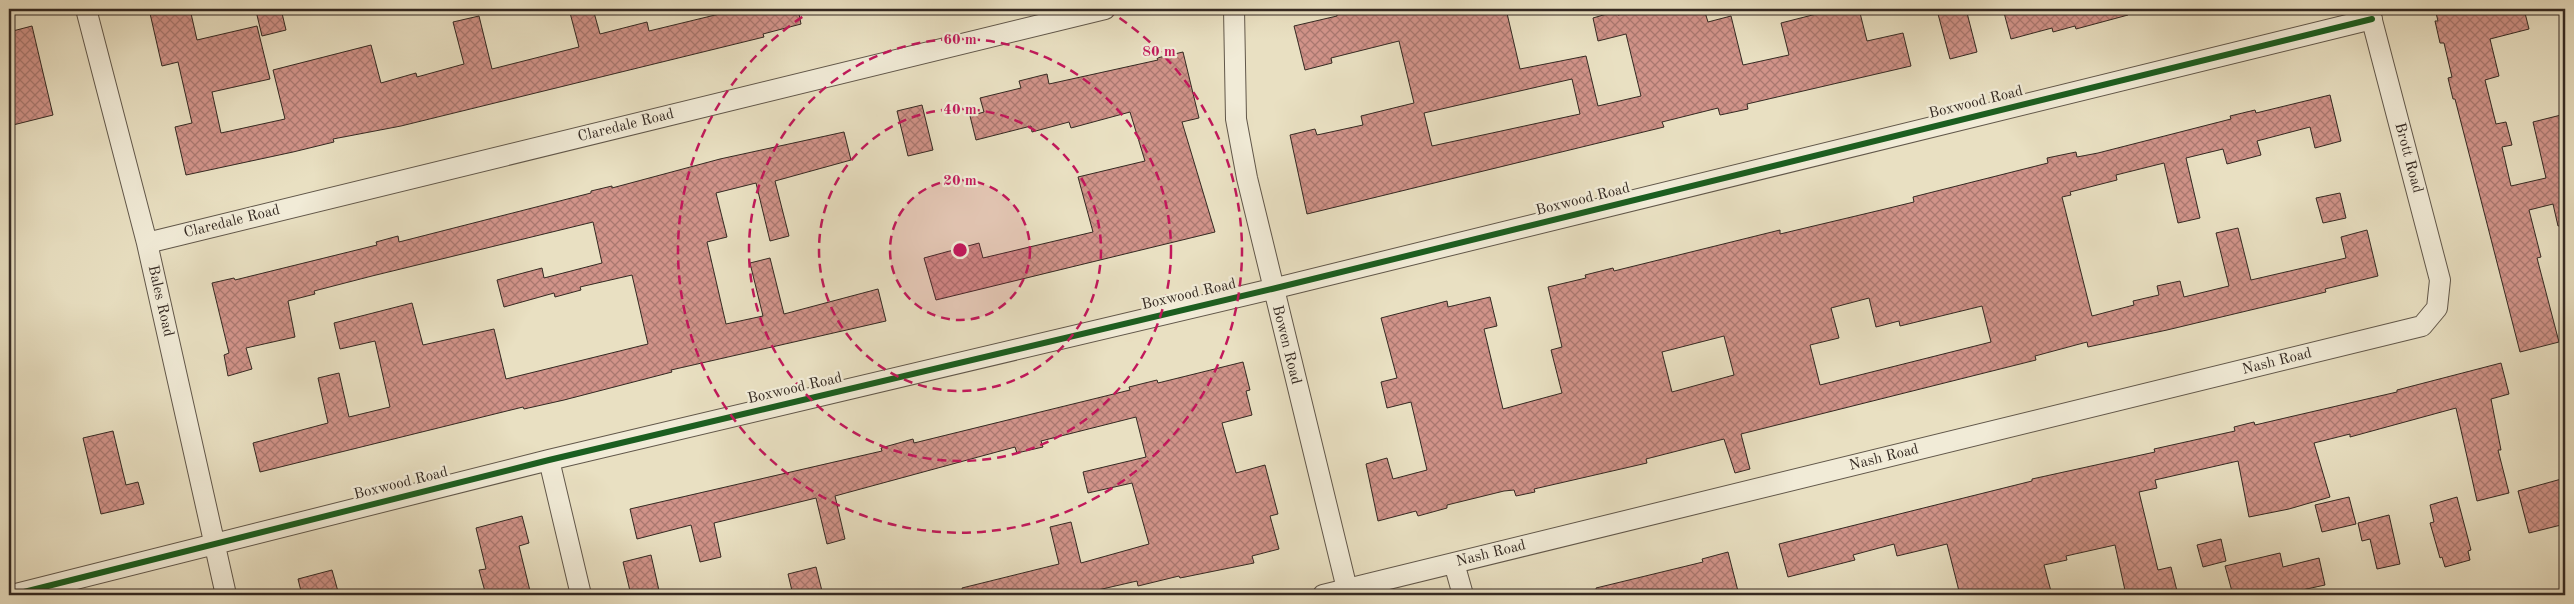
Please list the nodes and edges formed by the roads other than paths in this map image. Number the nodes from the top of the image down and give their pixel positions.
1 (86, 9) edge
2 (1105, 9) edge
3 (1234, 9) edge
4 (2370, 14) edge
5 (147, 243) junction
6 (1272, 289) junction
7 (2438, 308) joint
8 (549, 460) junction
9 (214, 544) junction
10 (1454, 563) junction
11 (1347, 589) junction
12 (12, 595) edge
13 (226, 595) edge
14 (581, 595) edge
15 (1323, 595) edge
16 (1463, 595) edge

1 - 5 street, Bales Road
2 - 5 street, Claredale Road
3 - 6 street, Bowen Road
4 - 6 street, Boxwood Road
4 - 7 street, Brott Road
5 - 9 street, Bales Road
6 - 8 street, Boxwood Road
6 - 11 street, Bowen Road
7 - 10 street, Nash Road
8 - 9 street, Boxwood Road
8 - 14 street
9 - 12 street, Boxwood Road
9 - 13 street, Bales Road
10 - 11 street, Nash Road
10 - 16 street
11 - 15 street, Nash Road

